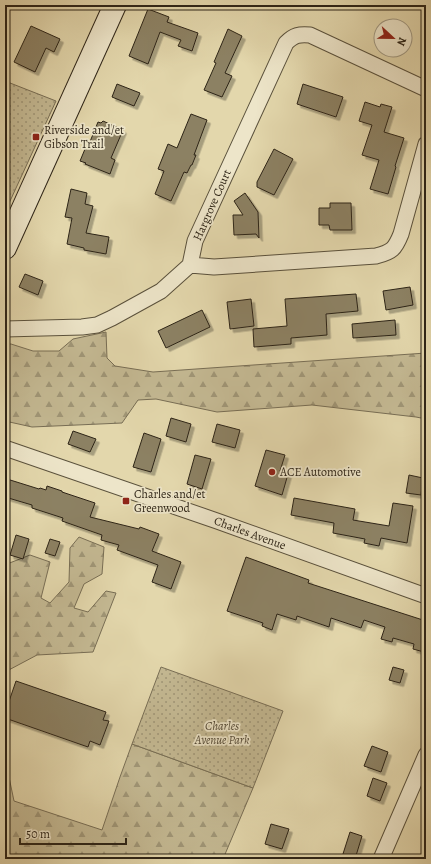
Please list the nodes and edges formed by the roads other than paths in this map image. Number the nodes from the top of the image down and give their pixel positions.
1 (115, 5) edge
2 (426, 90) edge
3 (426, 144) edge
4 (5, 248) edge
5 (190, 265) junction
6 (5, 329) edge
7 (5, 448) edge
8 (426, 596) edge
9 (426, 755) edge
10 (381, 859) edge

1 - 4 main road
2 - 5 street, Hargrove Court
3 - 5 street
5 - 6 street
7 - 8 street, Charles Avenue
9 - 10 street

